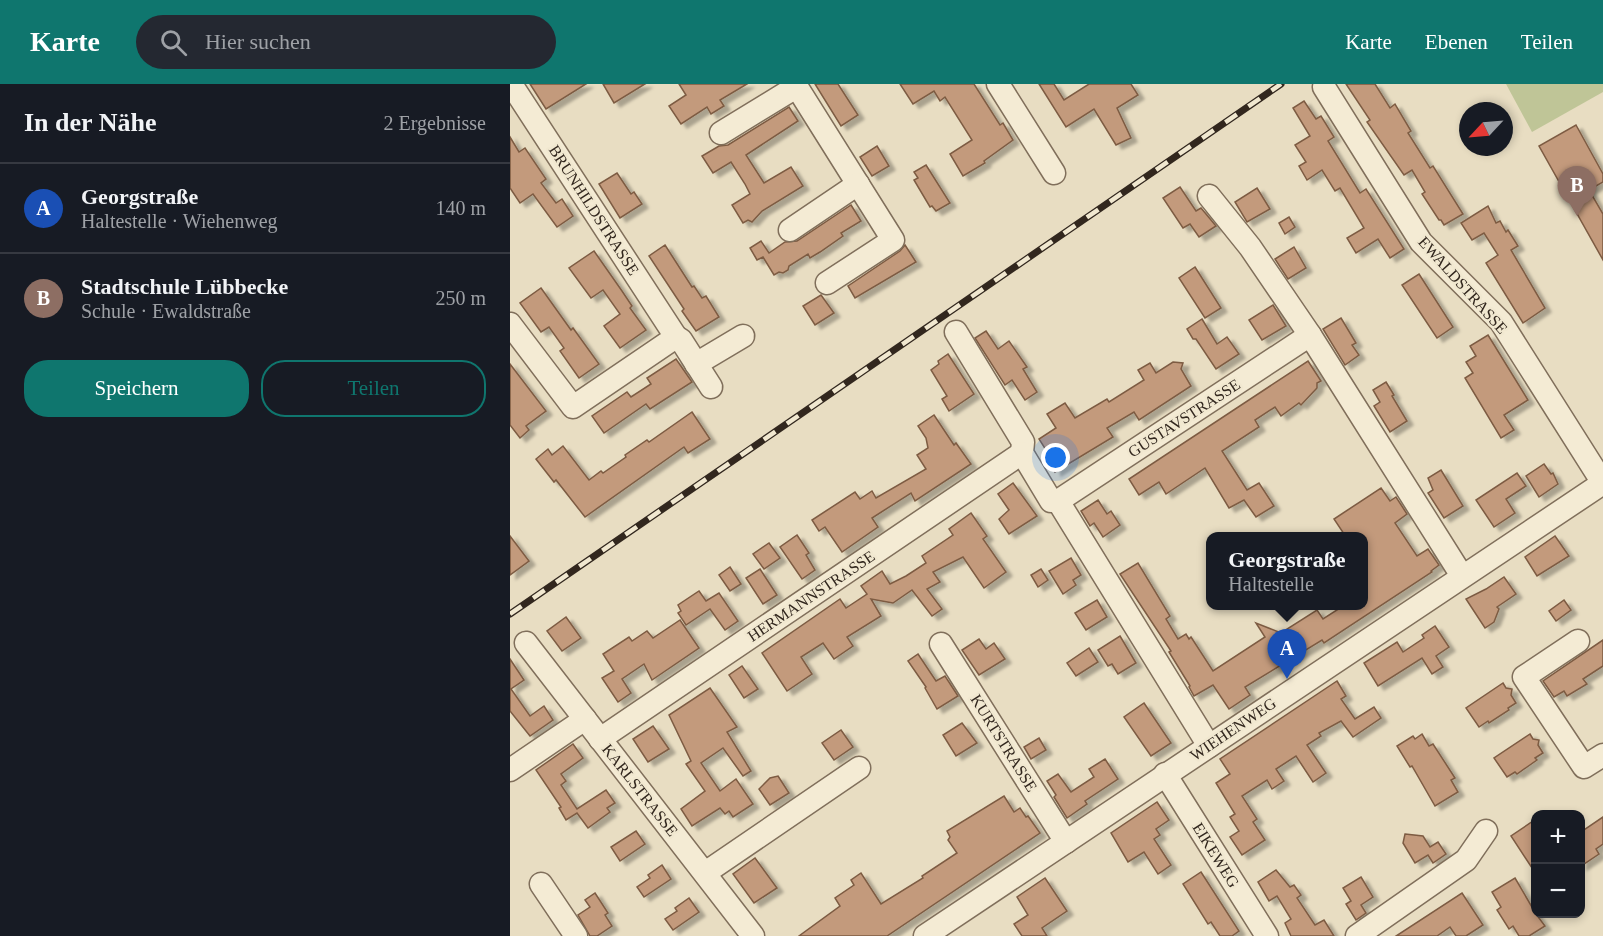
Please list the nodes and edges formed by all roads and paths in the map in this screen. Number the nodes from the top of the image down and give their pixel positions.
1 (512, 84) edge
2 (998, 84) edge
3 (796, 85) edge
4 (1324, 87) dead end
5 (721, 133) dead end
6 (1054, 172) dead end
7 (858, 184) junction
8 (1209, 196) dead end
9 (790, 230) dead end
10 (827, 283) dead end
11 (510, 324) edge
12 (956, 332) dead end
13 (1310, 335) junction
14 (743, 336) dead end
15 (676, 337) junction
16 (696, 364) junction
17 (711, 387) dead end
18 (1022, 453) junction
19 (1603, 483) edge
20 (1058, 501) junction
21 (1462, 576) junction
22 (1578, 641) dead end
23 (526, 643) dead end
24 (941, 644) dead end
25 (585, 719) junction
26 (600, 739) junction
27 (1209, 746) junction
28 (1603, 755) edge
29 (859, 768) dead end
30 (510, 770) edge
31 (1165, 774) junction
32 (1486, 831) dead end
33 (1066, 842) junction
34 (705, 873) junction
35 (541, 884) dead end
36 (576, 936) edge
37 (753, 936) edge
38 (925, 936) edge
39 (1267, 936) edge
40 (1357, 936) edge

1 - 15 street, BRUNHILDSTRASSE
2 - 6 street
3 - 5 street
3 - 7 street
4 - 19 street, EWALDSTRASSE
7 - 9 street
7 - 10 street
8 - 13 street
11 - 15 street
12 - 18 street
13 - 20 street, GUSTAVSTRASSE
13 - 21 street
14 - 16 street
15 - 16 street, BRUNHILDSTRASSE
16 - 17 street, BRUNHILDSTRASSE
18 - 20 street
18 - 26 street, HERMANNSTRASSE
19 - 21 street, WIEHENWEG
20 - 27 street
21 - 27 street, WIEHENWEG
22 - 28 street
23 - 25 street, KARLSTRASSE
24 - 33 street, KURTSTRASSE
25 - 26 street, KARLSTRASSE
25 - 30 street
26 - 34 street, KARLSTRASSE
27 - 31 street, WIEHENWEG
29 - 34 street
31 - 33 street, WIEHENWEG
31 - 39 street, EIKEWEG
32 - 40 street
33 - 38 street, WIEHENWEG
34 - 37 street, KARLSTRASSE
35 - 36 street

